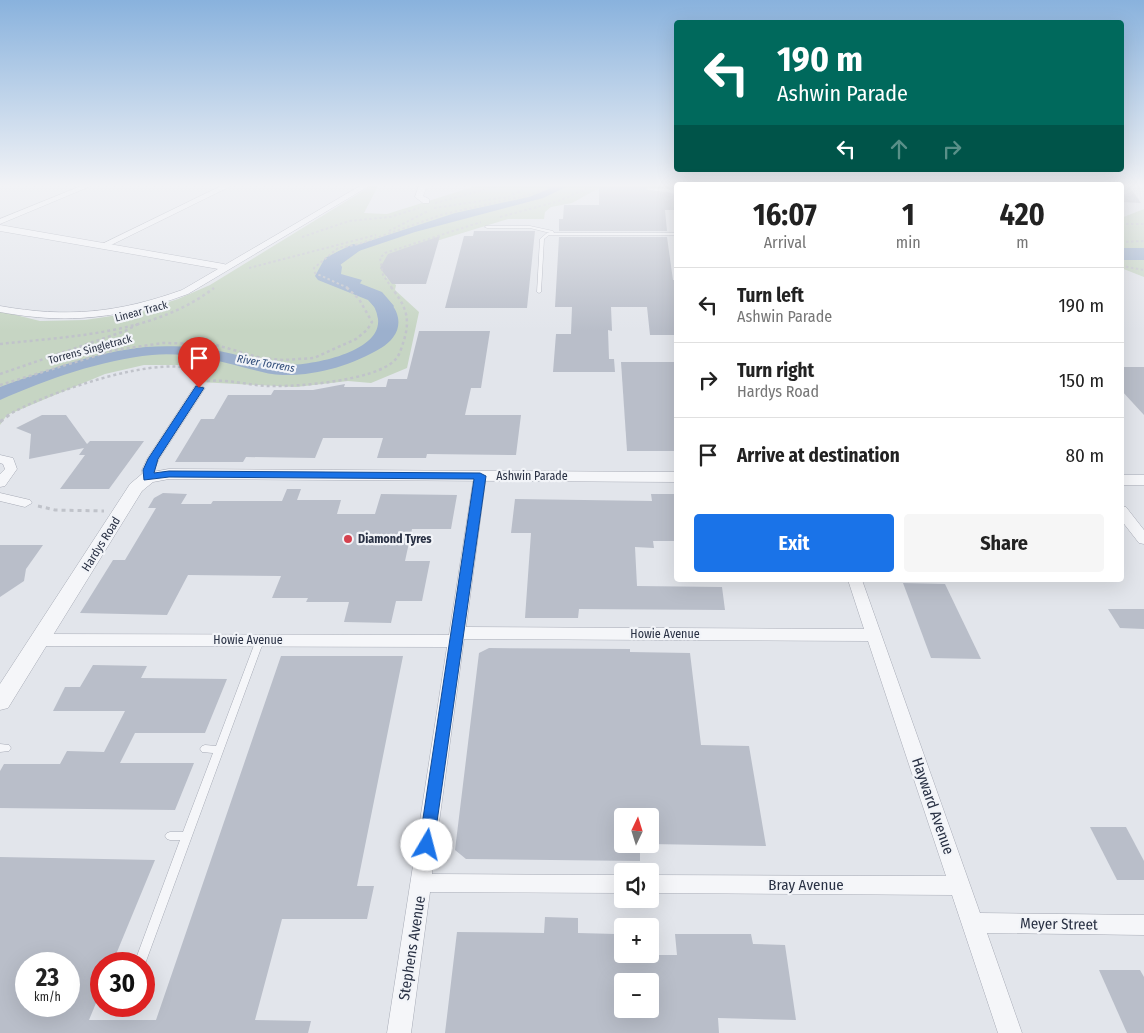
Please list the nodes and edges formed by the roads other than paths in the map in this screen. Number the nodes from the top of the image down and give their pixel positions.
1 (35, 234) edge
2 (127, 234) edge
3 (281, 234) edge
4 (548, 234) edge
5 (102, 246) junction
6 (224, 267) junction
7 (539, 292) dead end
8 (0, 309) edge
9 (199, 388) dead end
10 (0, 458) edge
11 (480, 476) junction
12 (674, 476) edge
13 (148, 478) junction
14 (1124, 480) edge
15 (1144, 480) edge
16 (0, 483) edge
17 (0, 497) edge
18 (25, 503) road end
19 (1124, 514) edge
20 (1144, 540) edge
21 (855, 582) edge
22 (873, 635) junction
23 (457, 637) junction
24 (40, 640) junction
25 (260, 640) junction
26 (0, 702) edge
27 (205, 749) dead end
28 (219, 750) junction
29 (170, 836) dead end
30 (186, 836) junction
31 (422, 883) junction
32 (614, 884) edge
33 (659, 884) edge
34 (961, 886) junction
35 (973, 923) junction
36 (1144, 925) edge
37 (143, 952) edge
38 (399, 1033) edge
39 (1010, 1033) edge

1 - 5 street
2 - 5 street
3 - 6 street
4 - 7 lane
5 - 6 street
6 - 8 street
9 - 13 street, Hardys Road
10 - 16 street
11 - 12 street, Ashwin Parade
11 - 13 street, Ashwin Parade
11 - 23 street, Stephens Avenue
13 - 24 street, Hardys Road
14 - 15 street
17 - 18 street
19 - 20 street
21 - 22 street, Hayward Avenue
22 - 23 street, Howie Avenue
22 - 34 street, Hayward Avenue
23 - 25 street, Howie Avenue
23 - 31 street, Stephens Avenue
24 - 25 street, Howie Avenue
24 - 26 street, Hardys Road
25 - 28 lane
27 - 28 lane
28 - 30 lane
29 - 30 lane
30 - 37 lane
31 - 32 street
31 - 38 street, Stephens Avenue
33 - 34 street, Bray Avenue
34 - 35 street, Hayward Avenue
35 - 36 street, Meyer Street
35 - 39 street, Hayward Avenue

